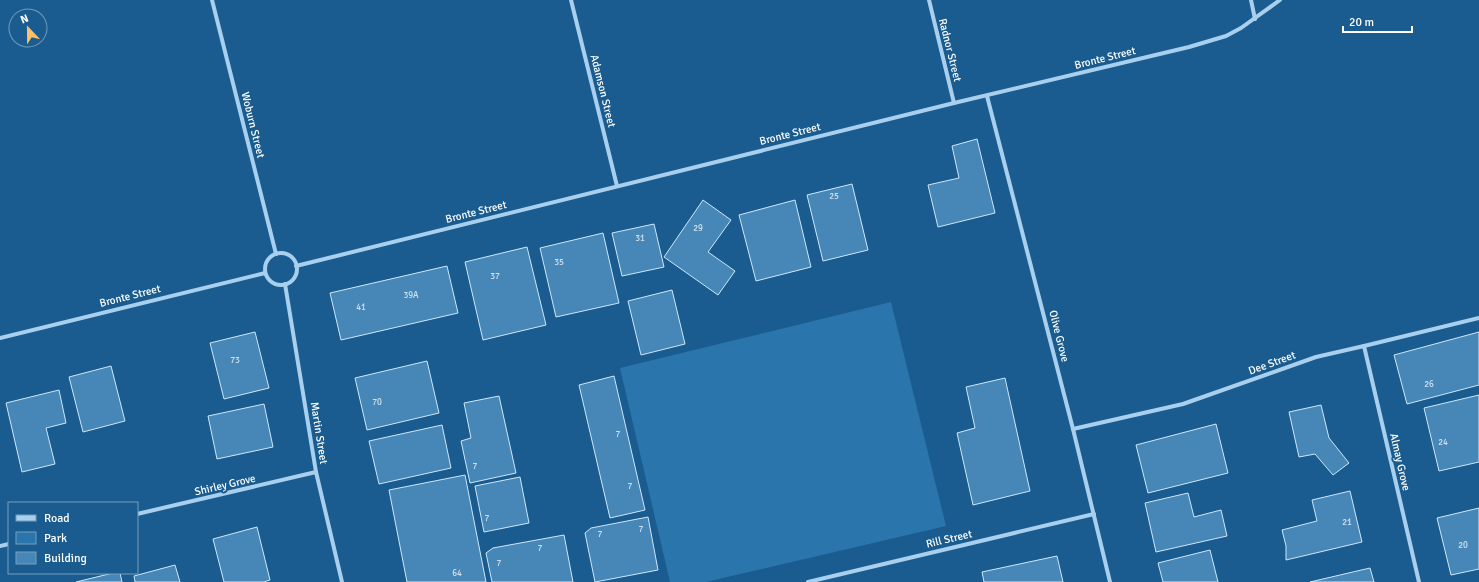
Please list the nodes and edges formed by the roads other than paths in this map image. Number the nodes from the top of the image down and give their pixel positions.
1 (212, 0) edge
2 (571, 0) edge
3 (929, 0) edge
4 (1251, 0) edge
5 (1280, 0) edge
6 (1255, 18) junction
7 (987, 96) junction
8 (954, 103) junction
9 (617, 186) junction
10 (276, 254) junction
11 (296, 266) junction
12 (265, 272) junction
13 (285, 284) junction
14 (1479, 318) edge
15 (0, 338) edge
16 (1364, 346) junction
17 (1073, 429) junction
18 (316, 472) junction
19 (138, 514) edge
20 (1094, 514) junction
21 (342, 582) edge
22 (808, 582) edge
23 (1110, 582) edge
24 (1420, 582) edge

1 - 10 street, Woburn Street
2 - 9 street, Adamson Street
3 - 8 street, Radnor Street
4 - 6 street
5 - 6 street, Bronte Street
6 - 7 street, Bronte Street
7 - 8 street, Bronte Street
7 - 17 street, Olive Grove
8 - 9 street, Bronte Street
9 - 11 street, Bronte Street
10 - 11 street
10 - 12 street
11 - 13 street
12 - 13 street
12 - 15 street, Bronte Street
13 - 18 street, Martin Street
14 - 16 street, Dee Street
16 - 17 street, Dee Street
16 - 24 street, Almay Grove
17 - 20 street, Olive Grove
18 - 19 street, Shirley Grove
18 - 21 street, Martin Street
20 - 22 street, Rill Street
20 - 23 street, Olive Grove

